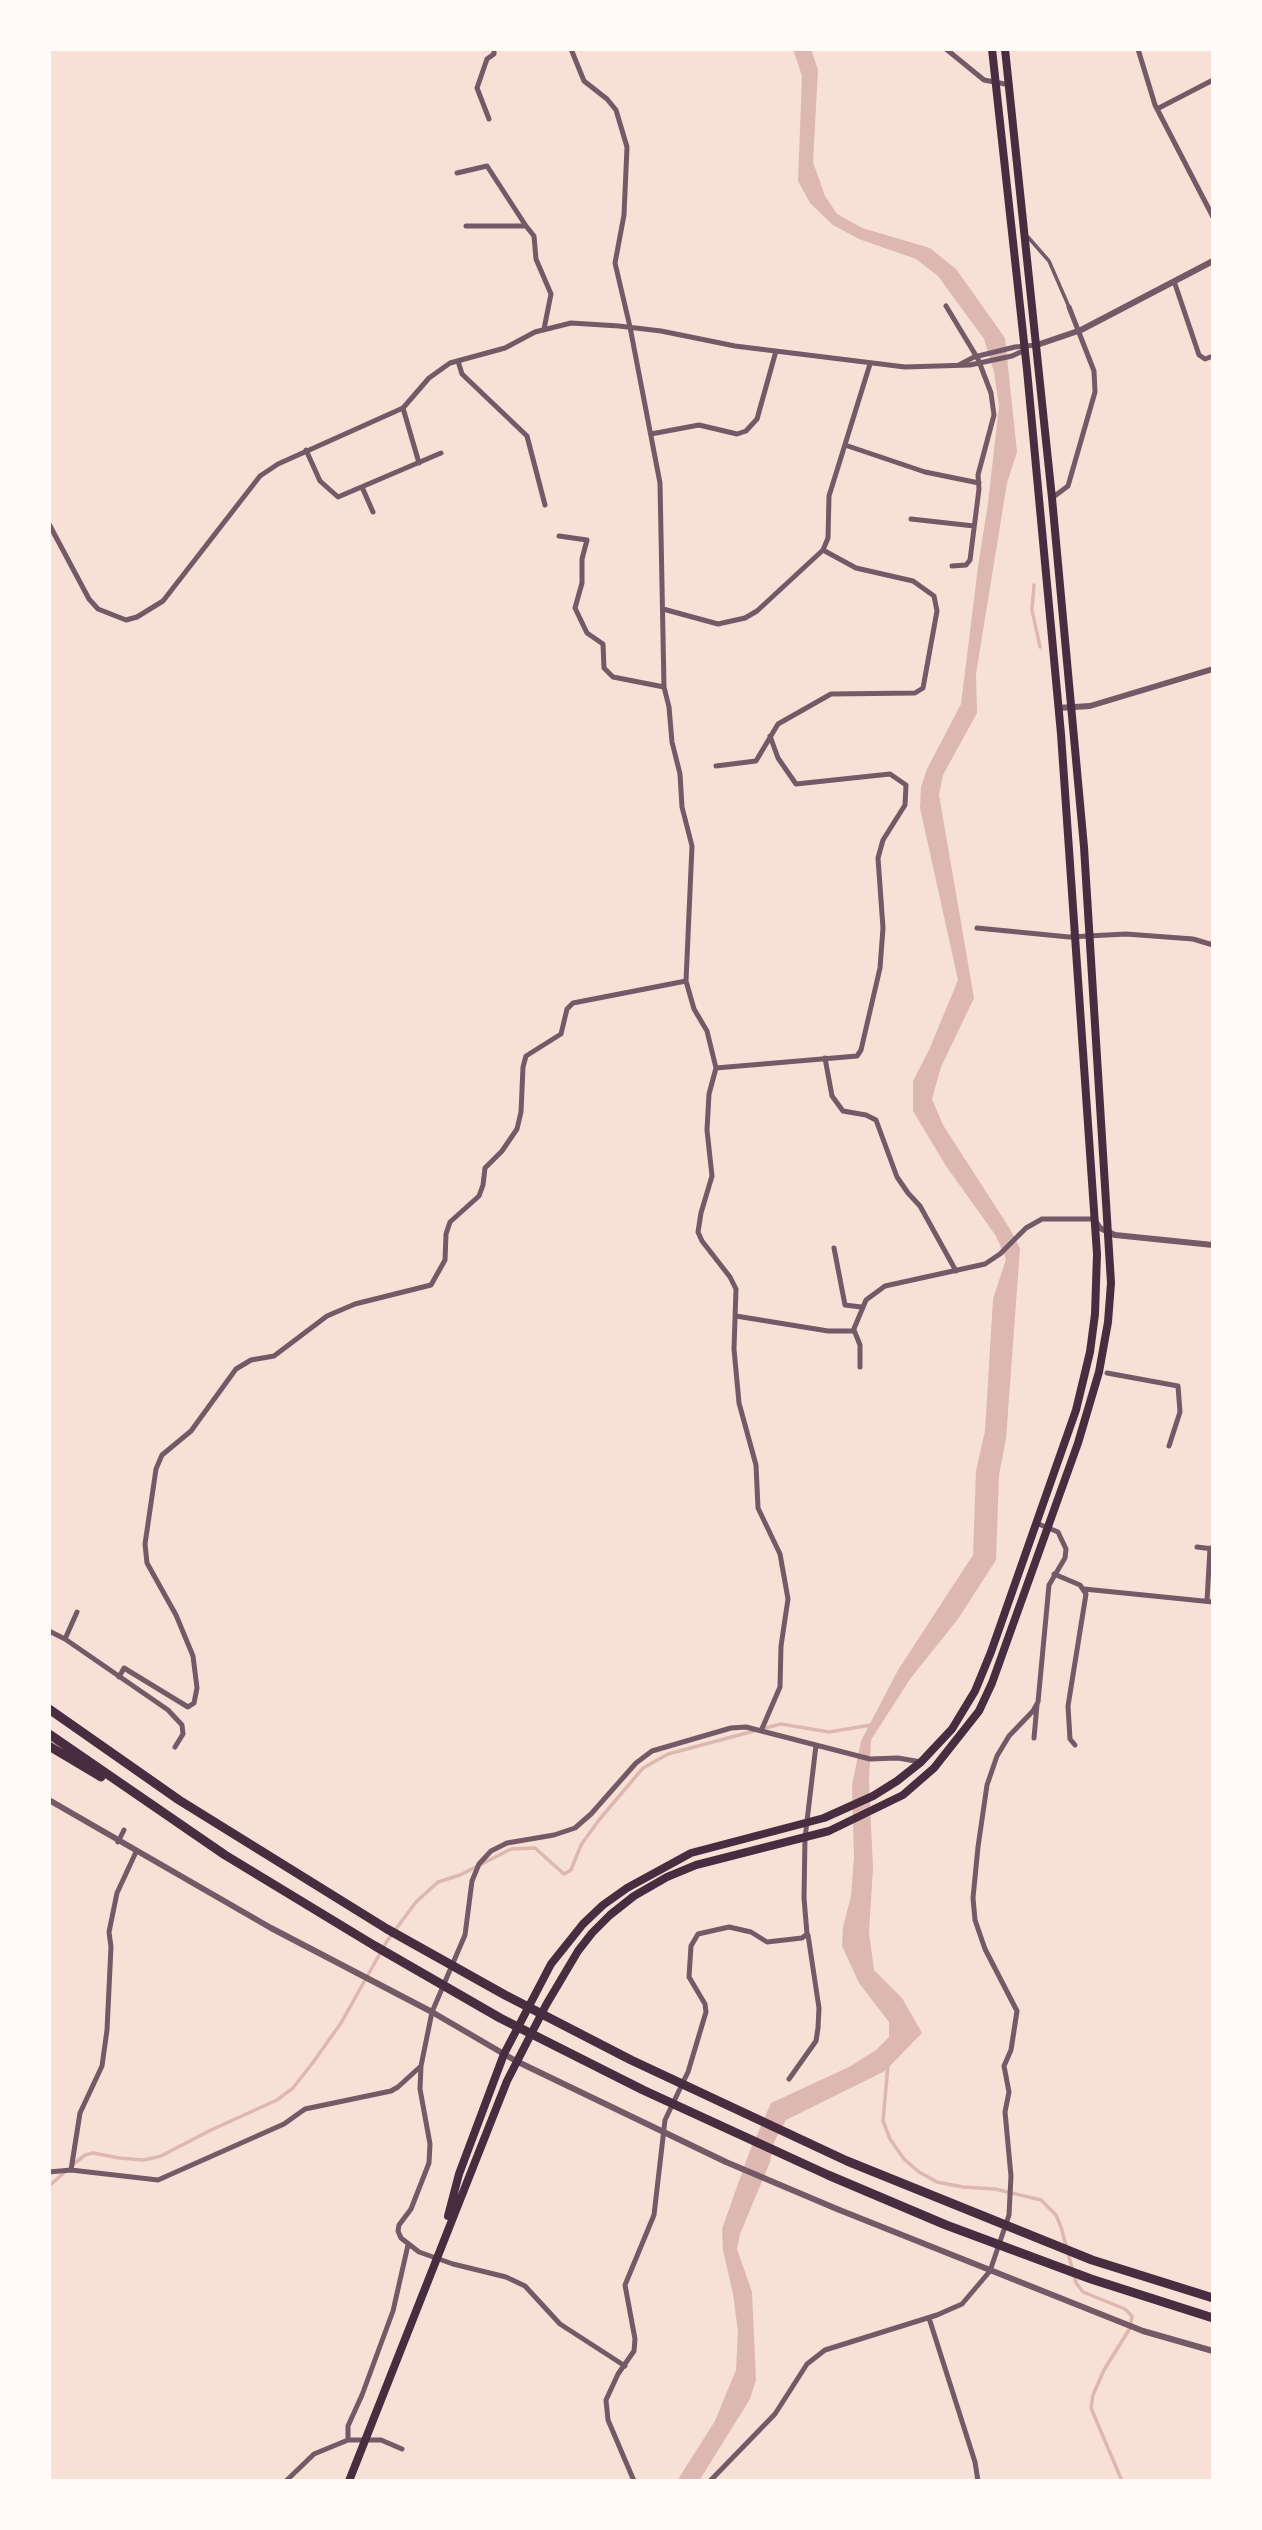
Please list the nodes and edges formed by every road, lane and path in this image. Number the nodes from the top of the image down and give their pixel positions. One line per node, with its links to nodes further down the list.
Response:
1 (494, 49): 11 (street)
2 (570, 49): 21 (street)
3 (946, 49): 8 (street)
4 (992, 49): 8 (highway)
5 (1005, 49): 9 (highway)
6 (1138, 49): 10 (street)
7 (1213, 80): 10 (street)
8 (996, 84): 9 (street); 25 (highway)
9 (1010, 85): 16 (highway)
10 (1157, 109): 13 (street)
11 (489, 119)
12 (457, 173): 15 (street)
13 (1213, 216)
14 (466, 226): 15 (street)
15 (526, 226): 22 (street)
16 (1026, 235): 20 (street); 24 (highway)
17 (1213, 261): 18 (street)
18 (1174, 281): 23 (street); 28 (street)
19 (946, 306): 27 (street)
20 (1069, 307): 23 (street)
21 (630, 327): 22 (street); 26 (street); 34 (street)
22 (544, 330): 29 (street)
23 (1080, 331): 24 (street); 41 (street)
24 (1037, 345): 25 (street); 41 (highway)
25 (1024, 349): 27 (street); 31 (street); 55 (highway)
26 (776, 351): 30 (street); 34 (street)
27 (979, 356): 31 (street); 32 (street)
28 (1213, 356)
29 (458, 361): 33 (street); 42 (street)
30 (870, 364): 32 (street); 35 (street)
31 (980, 364): 32 (street); 39 (street)
32 (951, 367)
33 (402, 408): 36 (street); 38 (street)
34 (651, 434): 52 (street)
35 (845, 445): 39 (street); 50 (street)
36 (306, 450): 40 (street); 48 (street)
37 (441, 453): 38 (street)
38 (419, 463): 40 (street)
39 (979, 482): 46 (street)
40 (362, 487): 43 (street)
41 (1052, 498): 56 (highway)
42 (545, 505)
43 (373, 512)
44 (911, 519): 46 (street)
45 (49, 524): 48 (street)
46 (974, 526): 51 (street)
47 (559, 536): 54 (street)
48 (57, 541): 49 (street)
49 (49, 544)
50 (824, 550): 52 (street); 57 (street)
51 (952, 566)
52 (663, 609): 54 (street)
53 (1213, 669): 56 (street)
54 (664, 687): 63 (street)
55 (1058, 708): 56 (street); 60 (highway)
56 (1073, 708): 61 (highway)
57 (770, 736): 58 (street); 64 (street)
58 (716, 766)
59 (977, 928): 60 (street)
60 (1075, 937): 61 (street); 66 (highway)
61 (1090, 937): 62 (street); 67 (highway)
62 (1213, 945)
63 (686, 981): 65 (street); 89 (street)
64 (825, 1058): 65 (street); 72 (street)
65 (716, 1068): 74 (street)
66 (1094, 1219): 67 (street); 72 (street); 79 (highway)
67 (1109, 1234): 68 (street); 71 (highway)
68 (1122, 1236): 69 (street); 71 (street)
69 (1213, 1245)
70 (834, 1248): 73 (street)
71 (1110, 1249): 80 (highway)
72 (956, 1271): 73 (street)
73 (861, 1307): 75 (street)
74 (736, 1317): 75 (street); 92 (street)
75 (855, 1330): 76 (street)
76 (860, 1367)
77 (1107, 1373): 78 (street)
78 (1169, 1446)
79 (1036, 1522): 80 (street); 99 (highway)
80 (1049, 1527): 83 (street); 104 (highway)
81 (1197, 1547): 82 (street)
82 (1212, 1549): 85 (street)
83 (1054, 1574): 84 (street); 90 (street)
84 (1084, 1589): 85 (street); 96 (street)
85 (1210, 1602)
86 (77, 1612): 88 (street)
87 (49, 1631): 88 (street)
88 (65, 1639): 89 (street)
89 (119, 1677): 98 (street)
90 (1038, 1702): 94 (street); 118 (street)
91 (49, 1708): 119 (highway)
92 (761, 1731): 95 (street); 108 (street)
93 (49, 1734): 101 (highway)
94 (1034, 1738)
95 (816, 1745): 99 (street); 102 (street)
96 (1074, 1745)
97 (49, 1746): 101 (highway)
98 (175, 1747)
99 (921, 1762): 102 (highway)
100 (49, 1800): 105 (street)
101 (172, 1819): 121 (highway)
102 (806, 1824): 104 (street); 109 (highway)
103 (124, 1830): 105 (street)
104 (805, 1838): 107 (street); 110 (highway)
105 (118, 1842): 106 (street)
106 (136, 1852): 108 (street); 114 (street)
107 (807, 1931): 112 (street); 113 (street)
108 (432, 2012): 109 (street); 111 (street)
109 (504, 2054): 110 (street); 117 (highway)
110 (516, 2061): 113 (street); 117 (highway)
111 (421, 2066): 114 (street); 116 (street)
112 (789, 2080)
113 (663, 2132): 118 (street); 123 (street)
114 (71, 2170): 115 (street)
115 (49, 2172)
116 (408, 2245): 117 (street); 124 (street)
117 (436, 2256): 123 (street); 125 (highway)
118 (990, 2271): 120 (street); 122 (street)
119 (1213, 2298)
120 (929, 2318): 130 (street); 131 (street)
121 (1213, 2318)
122 (1213, 2351)
123 (625, 2365): 129 (street)
124 (348, 2440): 125 (street); 127 (street)
125 (366, 2440): 126 (street); 128 (highway)
126 (402, 2449)
127 (286, 2481)
128 (349, 2481)
129 (634, 2481)
130 (710, 2481)
131 (978, 2481)

